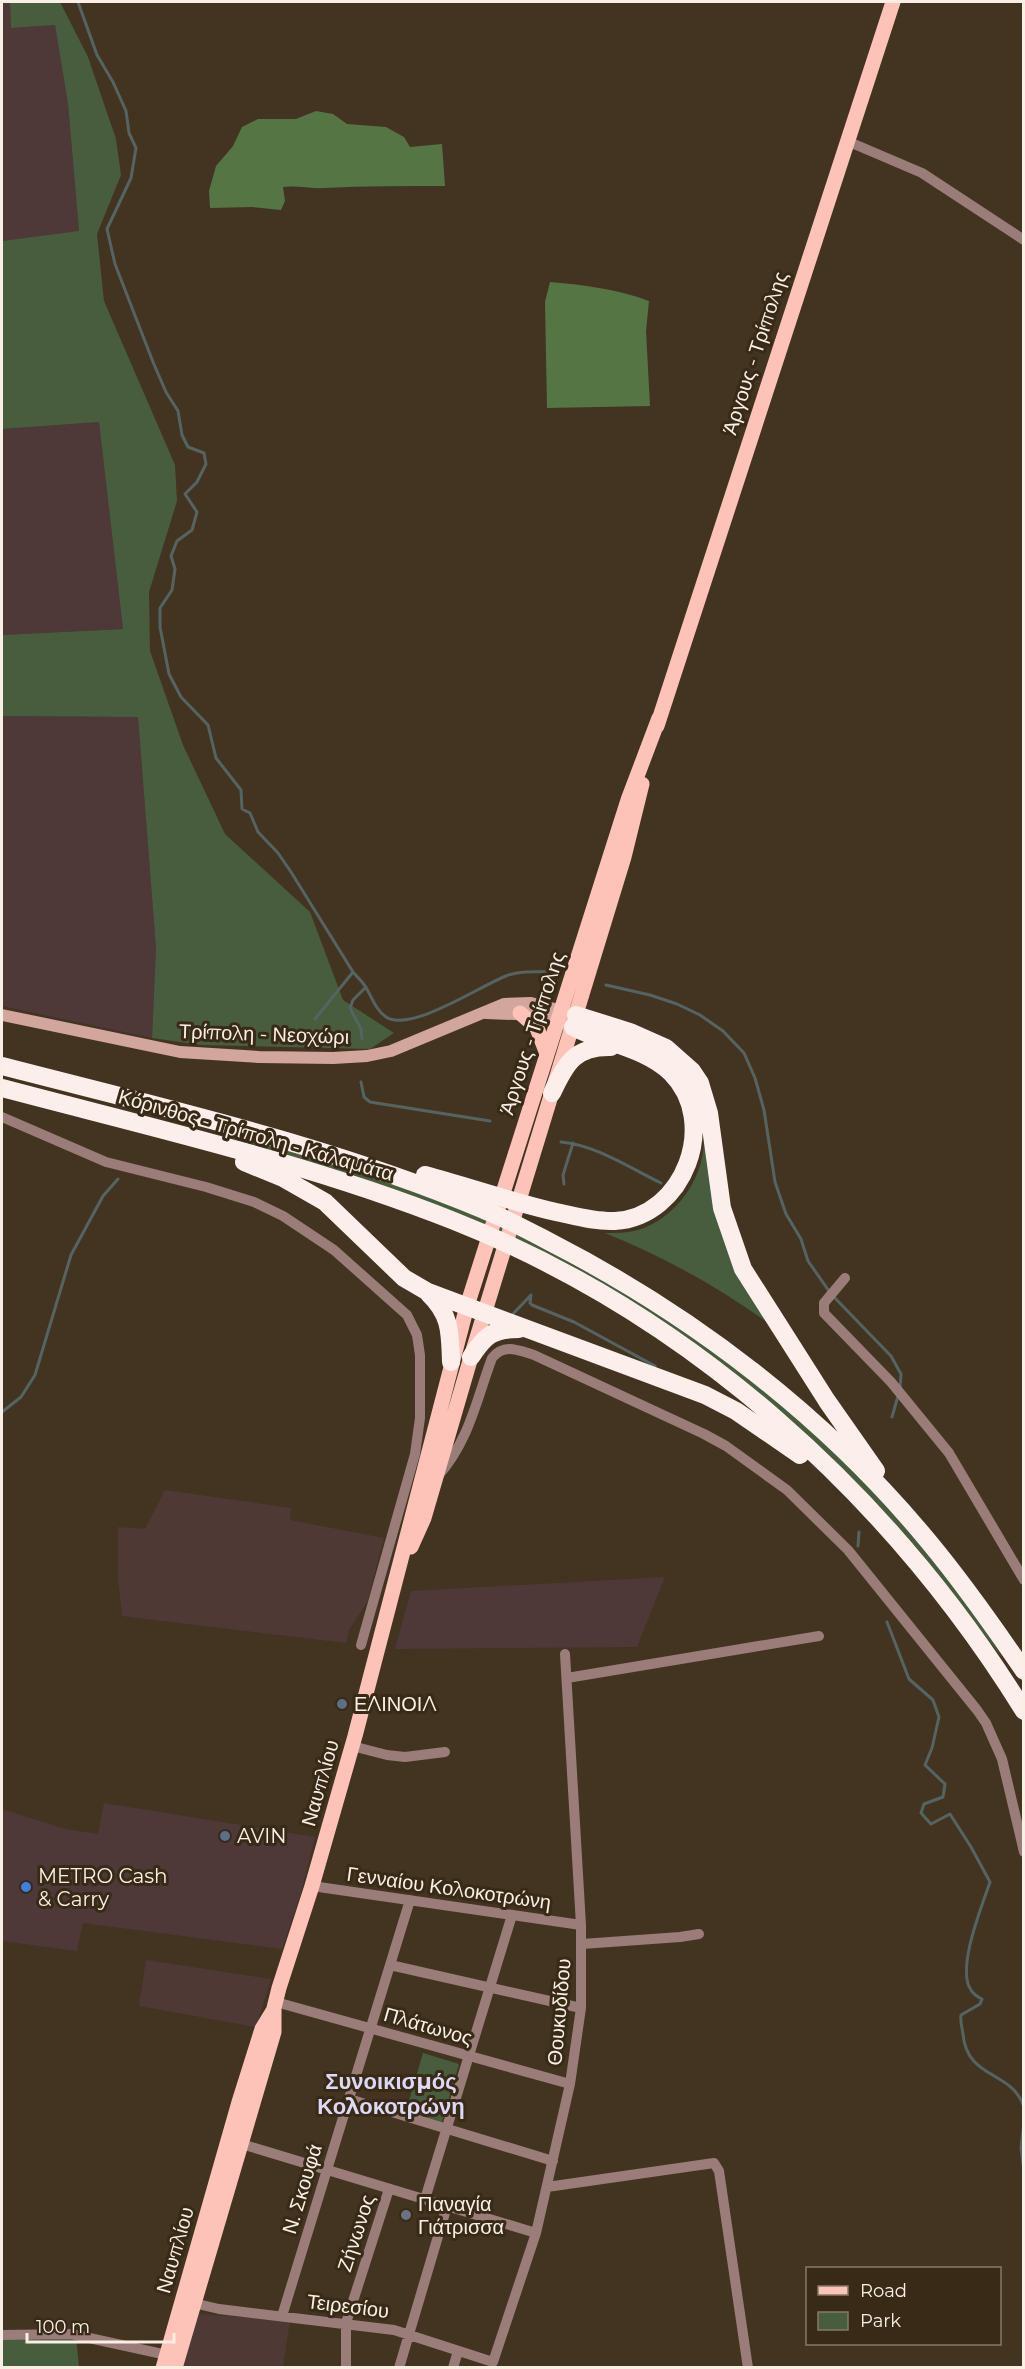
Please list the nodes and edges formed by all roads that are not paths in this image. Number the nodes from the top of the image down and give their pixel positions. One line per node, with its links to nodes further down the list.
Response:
1 (893, 2): 2 (main road, Άργους - Τρίπολης)
2 (847, 141): 3 (street); 7 (main road, Άργους - Τρίπολης)
3 (1023, 240)
4 (484, 1012): 5 (main road, Τρίπολη - Νεοχώρι); 6 (main road, Τρίπολη - Νεοχώρι); 7 (main road, Τρίπολη - Νεοχώρι)
5 (520, 1013): 7 (main road, Τρίπολη - Νεοχώρι); 9 (main road)
6 (2, 1015)
7 (567, 1018): 8 (highway); 9 (main road, Άργους - Τρίπολης); 12 (main road, Άργους - Τρίπολης); 25 (highway)
8 (618, 1046): 12 (highway); 15 (highway)
9 (547, 1055): 18 (main road, Άργους - Τρίπολης)
10 (2, 1066): 15 (highway, Κόρινθος - Τρίπολη - Καλαμάτα)
11 (2, 1088): 14 (highway, Κόρινθος - Τρίπολη - Καλαμάτα)
12 (552, 1093): 19 (main road, Άργους - Τρίπολης)
13 (2, 1117): 29 (street)
14 (171, 1133): 17 (highway); 24 (highway, Κόρινθος - Τρίπολη - Καλαμάτα)
15 (490, 1203): 25 (highway, Κόρινθος - Τρίπολη - Καλαμάτα)
16 (845, 1278): 27 (street)
17 (428, 1292): 18 (highway); 22 (highway)
18 (467, 1306): 19 (highway); 22 (main road, Άργους - Τρίπολης)
19 (485, 1313): 20 (highway); 21 (main road, Άργους - Τρίπολης)
20 (527, 1330): 21 (highway); 24 (highway)
21 (471, 1357): 23 (main road, Ναυπλίου)
22 (451, 1362): 26 (main road, Ναυπλίου)
23 (435, 1478): 26 (main road, Ναυπλίου); 36 (street)
24 (866, 1505): 33 (highway, Κόρινθος - Τρίπολη - Καλαμάτα)
25 (927, 1539): 31 (highway, Κόρινθος - Τρίπολη - Καλαμάτα)
26 (400, 1569): 34 (main road, Ναυπλίου)
27 (1023, 1580)
28 (819, 1636): 32 (street)
29 (361, 1645)
30 (565, 1654): 32 (street, Θουκυδίδου)
31 (1023, 1671)
32 (567, 1678): 40 (street, Θουκυδίδου)
33 (1023, 1711)
34 (352, 1746): 35 (street); 37 (main road, Ναυπλίου)
35 (445, 1752)
36 (1023, 1852)
37 (312, 1886): 38 (street, Γενναίου Κολοκοτρώνη); 45 (main road, Ναυπλίου)
38 (410, 1900): 39 (street, Γενναίου Κολοκοτρώνη); 43 (street, Ν. Σκουφά)
39 (512, 1915): 40 (street, Γενναίου Κολοκοτρώνη); 44 (street)
40 (581, 1925): 42 (street, Θουκυδίδου)
41 (699, 1934): 42 (street)
42 (582, 1944): 46 (street, Θουκυδίδου)
43 (390, 1965): 44 (street); 47 (street, Ν. Σκουφά)
44 (490, 1988): 46 (street); 48 (street)
45 (275, 2005): 47 (street, Πλάτωνος); 52 (main road, Ναυπλίου)
46 (581, 2008): 49 (street, Θουκυδίδου)
47 (370, 2028): 48 (street, Πλάτωνος); 50 (street, Ν. Σκουφά)
48 (469, 2056): 49 (street, Πλάτωνος); 51 (street)
49 (570, 2084): 53 (street, Θουκυδίδου)
50 (349, 2099): 51 (street); 54 (street, Ν. Σκουφά)
51 (447, 2129): 53 (street); 57 (street)
52 (234, 2142): 54 (street); 60 (main road, Ναυπλίου)
53 (553, 2161): 55 (street, Θουκυδίδου)
54 (327, 2170): 56 (street); 61 (street, Ν. Σκουφά)
55 (547, 2187): 59 (street, Θουκυδίδου); 71 (street)
56 (389, 2189): 57 (street); 62 (street, Ζήνωνος)
57 (425, 2199): 58 (street)
58 (447, 2206): 59 (street); 63 (street)
59 (536, 2233): 66 (street, Θουκυδίδου)
60 (188, 2301): 61 (street, Τειρεσίου); 67 (main road, Ναυπλίου)
61 (282, 2316): 62 (street, Τειρεσίου)
62 (346, 2323): 63 (street, Τειρεσίου); 68 (street, Ζήνωνος)
63 (409, 2334): 65 (street, Τειρεσίου); 69 (street)
64 (2, 2335): 67 (street)
65 (458, 2351): 66 (street, Τειρεσίου); 70 (street)
66 (493, 2362)
67 (168, 2363)
68 (346, 2367)
69 (399, 2367)
70 (453, 2367)
71 (748, 2367)

